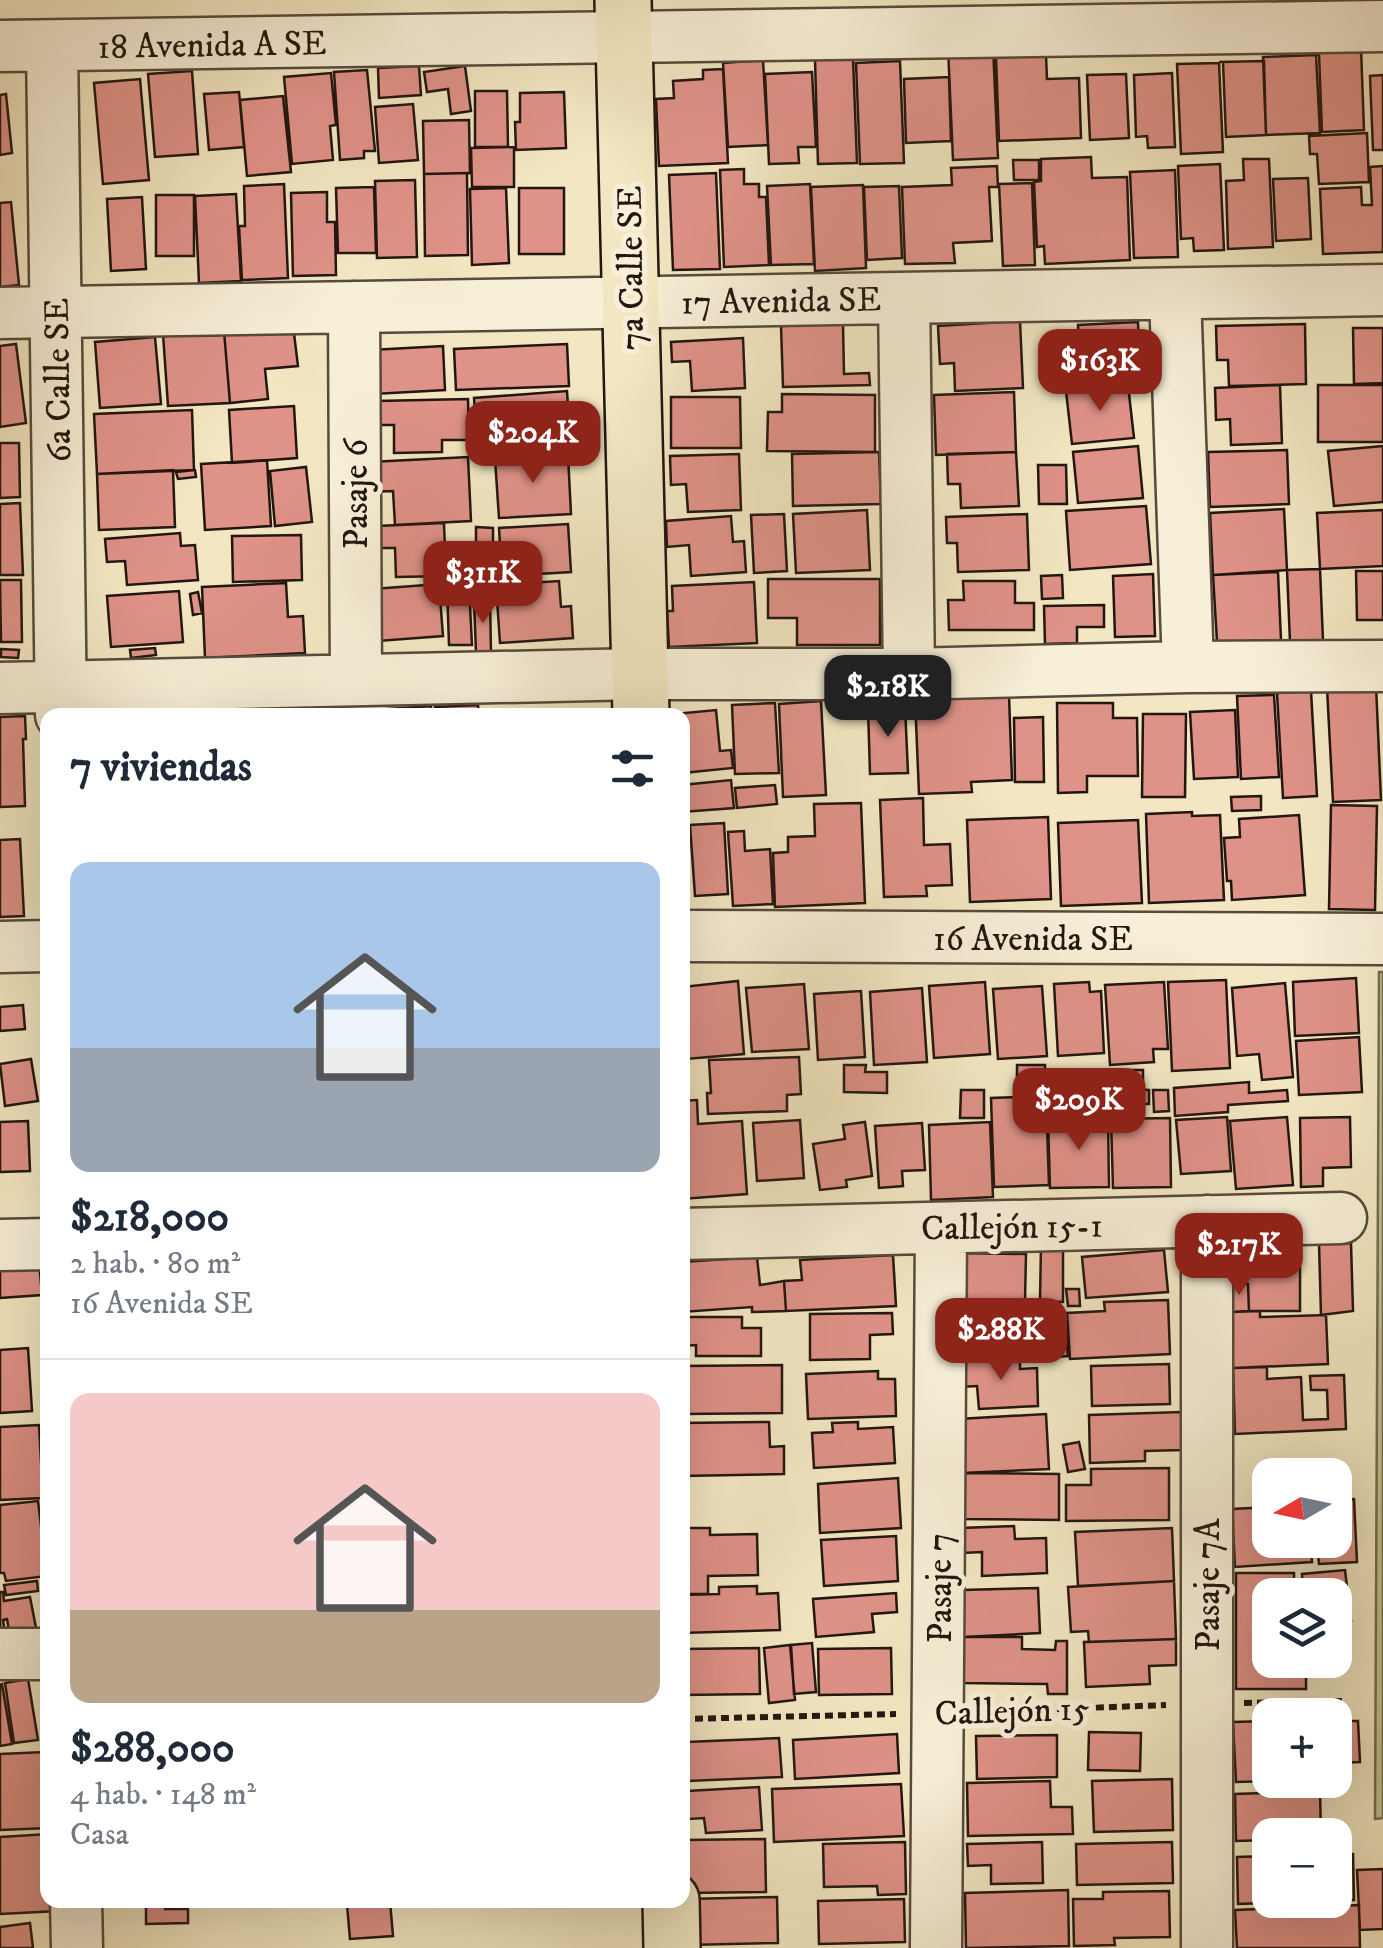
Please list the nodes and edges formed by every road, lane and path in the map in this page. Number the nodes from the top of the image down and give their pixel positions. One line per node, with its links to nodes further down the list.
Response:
1 (623, 19): 2 (street, 18 Avenida A SE); 4 (street, 18 Avenida A SE); 8 (main road, 7a Calle SE)
2 (1383, 26)
3 (0, 46): 4 (street, 18 Avenida A SE)
4 (52, 46): 10 (street, 6a Calle SE)
5 (1383, 290): 6 (street, 17 Avenida SE)
6 (1175, 294): 7 (street, 17 Avenida SE); 13 (street)
7 (904, 298): 8 (street, 17 Avenida SE); 14 (street)
8 (630, 302): 9 (street, 17 Avenida SE); 17 (main road, 7a Calle SE)
9 (354, 307): 10 (street, 17 Avenida SE); 15 (street, Pasaje 6)
10 (56, 312): 11 (street, 17 Avenida SE); 18 (street, 6a Calle SE)
11 (0, 313)
12 (1383, 666): 13 (street)
13 (1188, 667): 14 (street)
14 (908, 674): 17 (street)
15 (356, 680): 17 (street); 18 (street)
16 (0, 688): 18 (street)
17 (641, 694)
18 (61, 701)
19 (690, 936): 20 (street, 16 Avenida SE)
20 (1383, 940)
21 (40, 946): 22 (street)
22 (0, 947)
23 (1341, 1218): 24 (street, Callejón 15-1)
24 (1207, 1221): 25 (street, Callejón 15-1); 32 (street, Pasaje 7A)
25 (942, 1228): 26 (street, Callejón 15-1); 33 (street, Pasaje 7)
26 (690, 1234)
27 (40, 1244): 28 (street)
28 (0, 1246)
29 (0, 1654): 30 (street)
30 (40, 1654)
31 (1252, 1703): 32 (path, Callejón 15)
32 (1208, 1704): 33 (path, Callejón 15); 40 (street, Pasaje 7A)
33 (938, 1713): 34 (path, Callejón 15); 39 (street, Pasaje 7)
34 (690, 1718)
35 (76, 1908): 37 (street)
36 (671, 1908): 38 (main road)
37 (77, 1948)
38 (672, 1948)
39 (936, 1948)
40 (1207, 1948)

